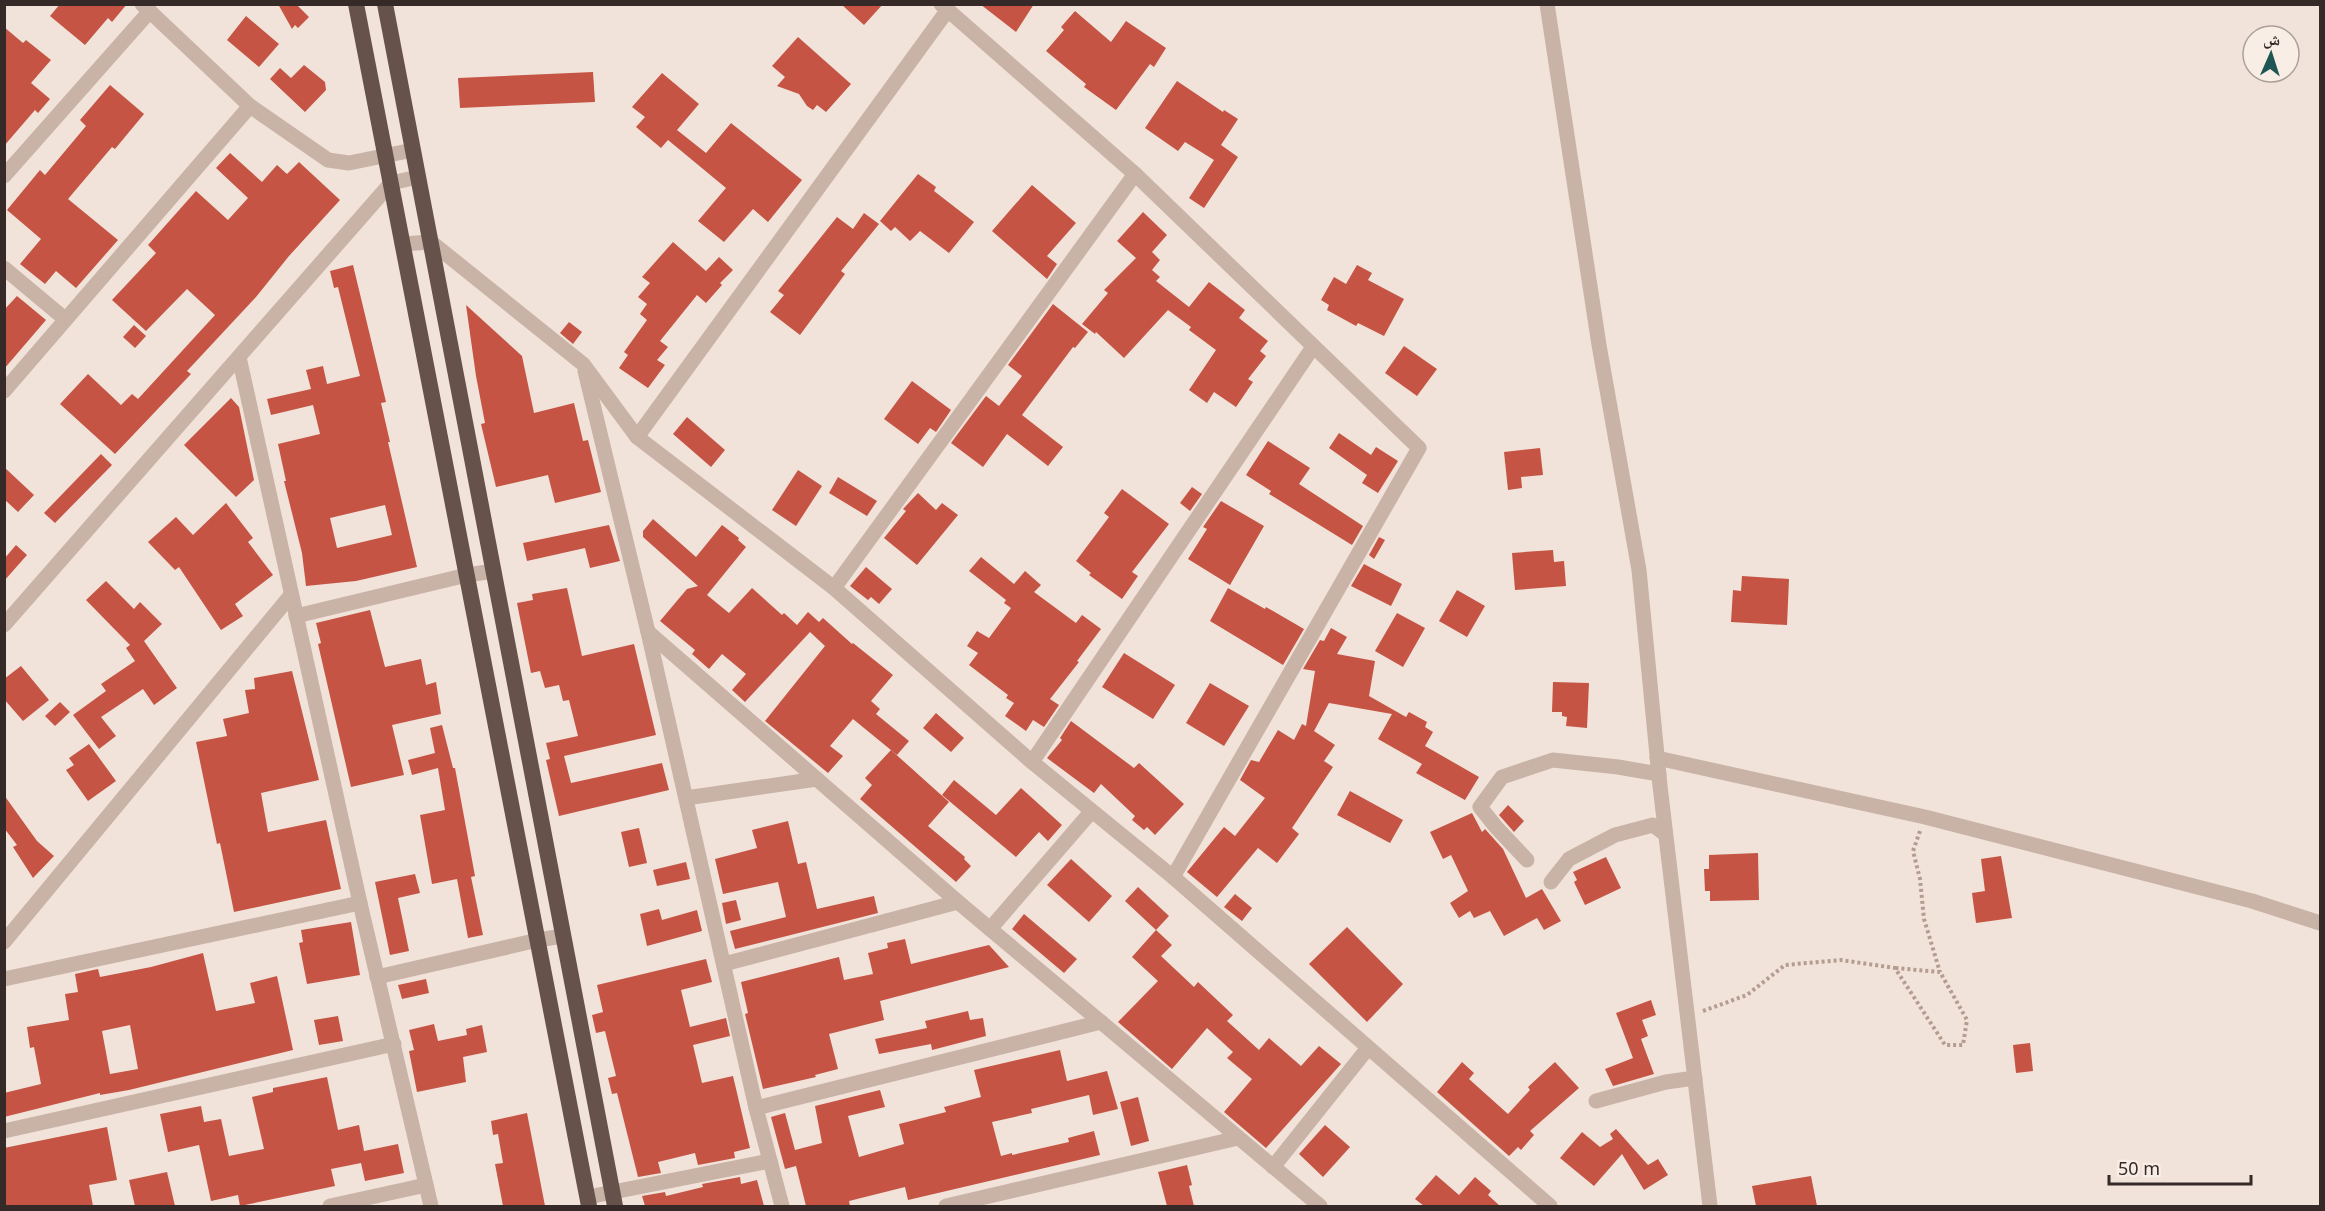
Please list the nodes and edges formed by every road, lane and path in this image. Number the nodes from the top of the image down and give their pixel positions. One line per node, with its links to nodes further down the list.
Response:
1 (356, 4): 8 (highway)
2 (385, 4): 7 (highway)
3 (1547, 4): 29 (street)
4 (146, 8): 6 (street); 10 (street)
5 (944, 8): 9 (street); 21 (street)
6 (250, 106): 8 (street); 16 (street)
7 (413, 150): 8 (street); 11 (highway)
8 (385, 156): 12 (highway)
9 (1135, 174): 17 (street); 24 (street)
10 (4, 176)
11 (418, 177): 12 (street); 13 (highway)
12 (391, 183): 14 (highway); 18 (street)
13 (430, 242): 14 (street); 19 (street); 22 (highway)
14 (402, 244): 23 (highway)
15 (4, 268): 16 (street)
16 (65, 319): 20 (street)
17 (1312, 347): 30 (street); 38 (street)
18 (239, 357): 25 (street); 27 (street)
19 (584, 364): 21 (street); 28 (street)
20 (4, 391)
21 (638, 437): 24 (street)
22 (494, 571): 23 (street); 44 (highway)
23 (467, 575): 26 (street); 45 (highway)
24 (834, 588): 30 (street)
25 (291, 595): 26 (street); 46 (street)
26 (296, 616): 41 (street)
27 (4, 625)
28 (648, 632): 32 (street); 33 (street)
29 (1657, 758): 31 (street); 35 (street)
30 (1032, 762): 34 (street)
31 (1659, 774): 36 (street); 37 (street)
32 (817, 779): 33 (street); 40 (street)
33 (686, 798): 47 (street)
34 (1091, 812): 38 (street); 43 (street)
35 (1925, 817): 42 (street); 49 (path)
36 (1665, 834): 39 (street); 52 (street)
37 (1527, 860)
38 (1173, 877): 55 (street)
39 (1551, 882)
40 (958, 902): 43 (street); 47 (street)
41 (360, 903): 50 (street); 51 (street)
42 (2320, 923)
43 (990, 929): 53 (street)
44 (563, 936): 45 (street); 64 (highway)
45 (538, 940): 50 (street); 65 (highway)
46 (4, 942)
47 (724, 964): 58 (street)
48 (1895, 968): 49 (path); 49 (path); 52 (path)
49 (1940, 972)
50 (377, 977): 54 (street)
51 (4, 979)
52 (1688, 1017): 56 (street)
53 (1101, 1022): 58 (street); 60 (street)
54 (394, 1044): 59 (street); 63 (street)
55 (1368, 1048): 62 (street); 71 (street)
56 (1695, 1078): 57 (street); 72 (street)
57 (1596, 1101)
58 (756, 1108): 61 (street)
59 (4, 1131)
60 (1238, 1138): 62 (street); 69 (street)
61 (770, 1161): 64 (street); 68 (street)
62 (1273, 1167): 70 (street)
63 (426, 1185): 66 (street); 67 (street)
64 (614, 1200): 65 (street)
65 (589, 1202)
66 (330, 1206)
67 (431, 1206)
68 (782, 1206)
69 (946, 1206)
70 (1320, 1206)
71 (1550, 1206)
72 (1710, 1206)

